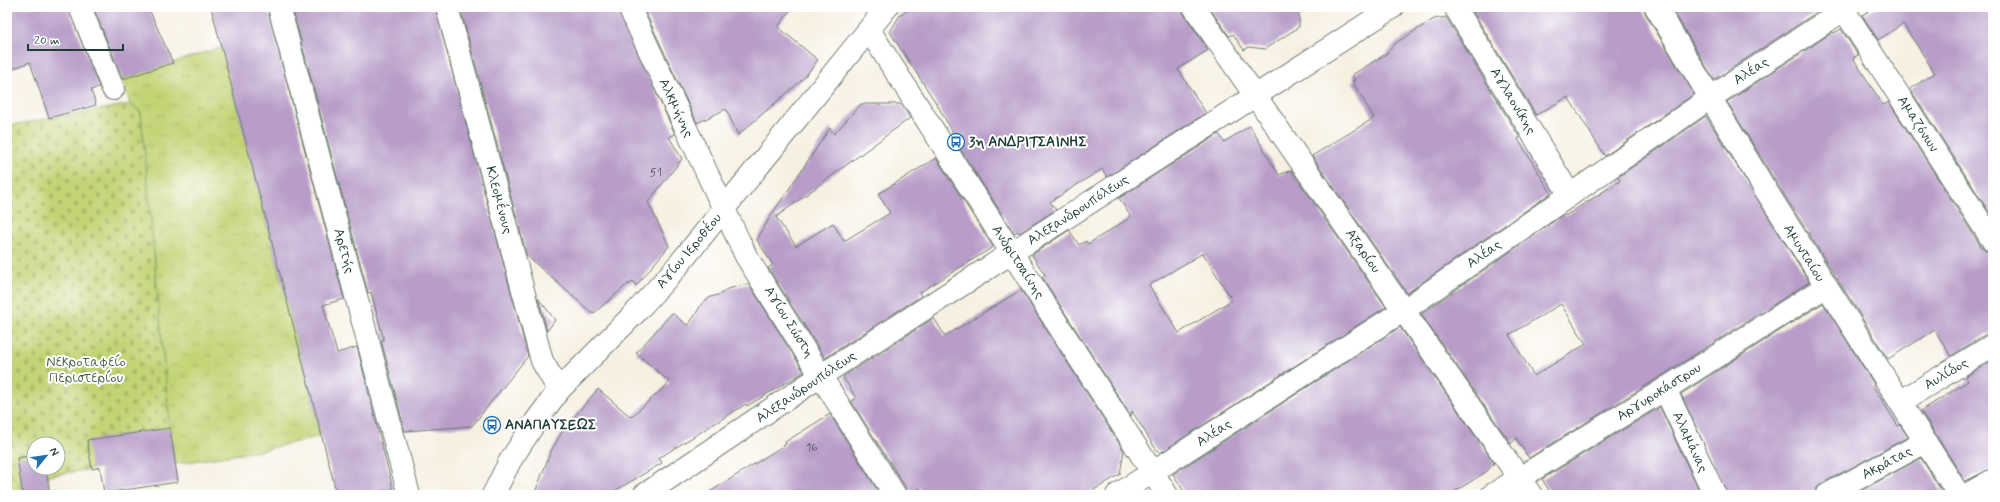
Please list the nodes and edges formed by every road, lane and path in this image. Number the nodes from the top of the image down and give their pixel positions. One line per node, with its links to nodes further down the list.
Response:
1 (80, 7): 12 (street)
2 (279, 7): 30 (street, Αρετής)
3 (447, 7): 24 (street, Κλεομένους)
4 (629, 7): 16 (street, Αλκμήνης)
5 (887, 7): 11 (street, Αγίου Ιεροθέου)
6 (1194, 7): 13 (street, Αξαρίου)
7 (1393, 7): 13 (street, Αλεξανδρουπόλεως)
8 (1455, 7): 15 (street, Αγλαονίκης)
9 (1656, 7): 14 (street, Αμυνταίου)
10 (1845, 8): 14 (street, Αλέας); 17 (street, Αμαζόνων)
11 (869, 30): 16 (street, Αγίου Ιεροθέου); 18 (street, Ανδριτσαίνης)
12 (113, 89)
13 (1255, 95): 18 (street, Αλεξανδρουπόλεως); 20 (street, Αξαρίου)
14 (1710, 98): 15 (street, Αλέας); 19 (street, Αμυνταίου)
15 (1570, 195): 20 (street, Αλέας)
16 (723, 209): 22 (street, Αγίου Σώστη); 24 (street, Αγίου Ιεροθέου)
17 (1993, 241)
18 (1012, 253): 22 (street, Αλεξανδρουπόλεως); 27 (street, Ανδριτσαίνης)
19 (1825, 287): 23 (street, Αργυροκάστρου); 25 (street, Αμυνταίου)
20 (1404, 310): 27 (street, Αλέας); 29 (street, Αξαρίου)
21 (1993, 346): 25 (street, Αυλίδος)
22 (822, 375): 32 (street, Αλεξανδρουπόλεως); 33 (street, Αγίου Σώστη)
23 (1665, 389): 29 (street, Αργυροκάστρου); 37 (street, Αλαμάνας)
24 (559, 390): 31 (street, Αγίου Ιεροθέου)
25 (1900, 402): 26 (street, Αμυνταίου)
26 (1925, 442): 38 (street, Ακράτας); 39 (street, Αμυνταίου)
27 (1153, 473): 34 (street, Αλέας); 35 (street, Ανδριτσαίνης)
28 (1993, 480): 40 (street)
29 (1526, 487): 36 (street, Αργυροκάστρου)
30 (410, 495)
31 (494, 495)
32 (644, 495)
33 (895, 495)
34 (1117, 495)
35 (1167, 495)
36 (1492, 495)
37 (1715, 495)
38 (1827, 495)
39 (1959, 495)
40 (1966, 495)

